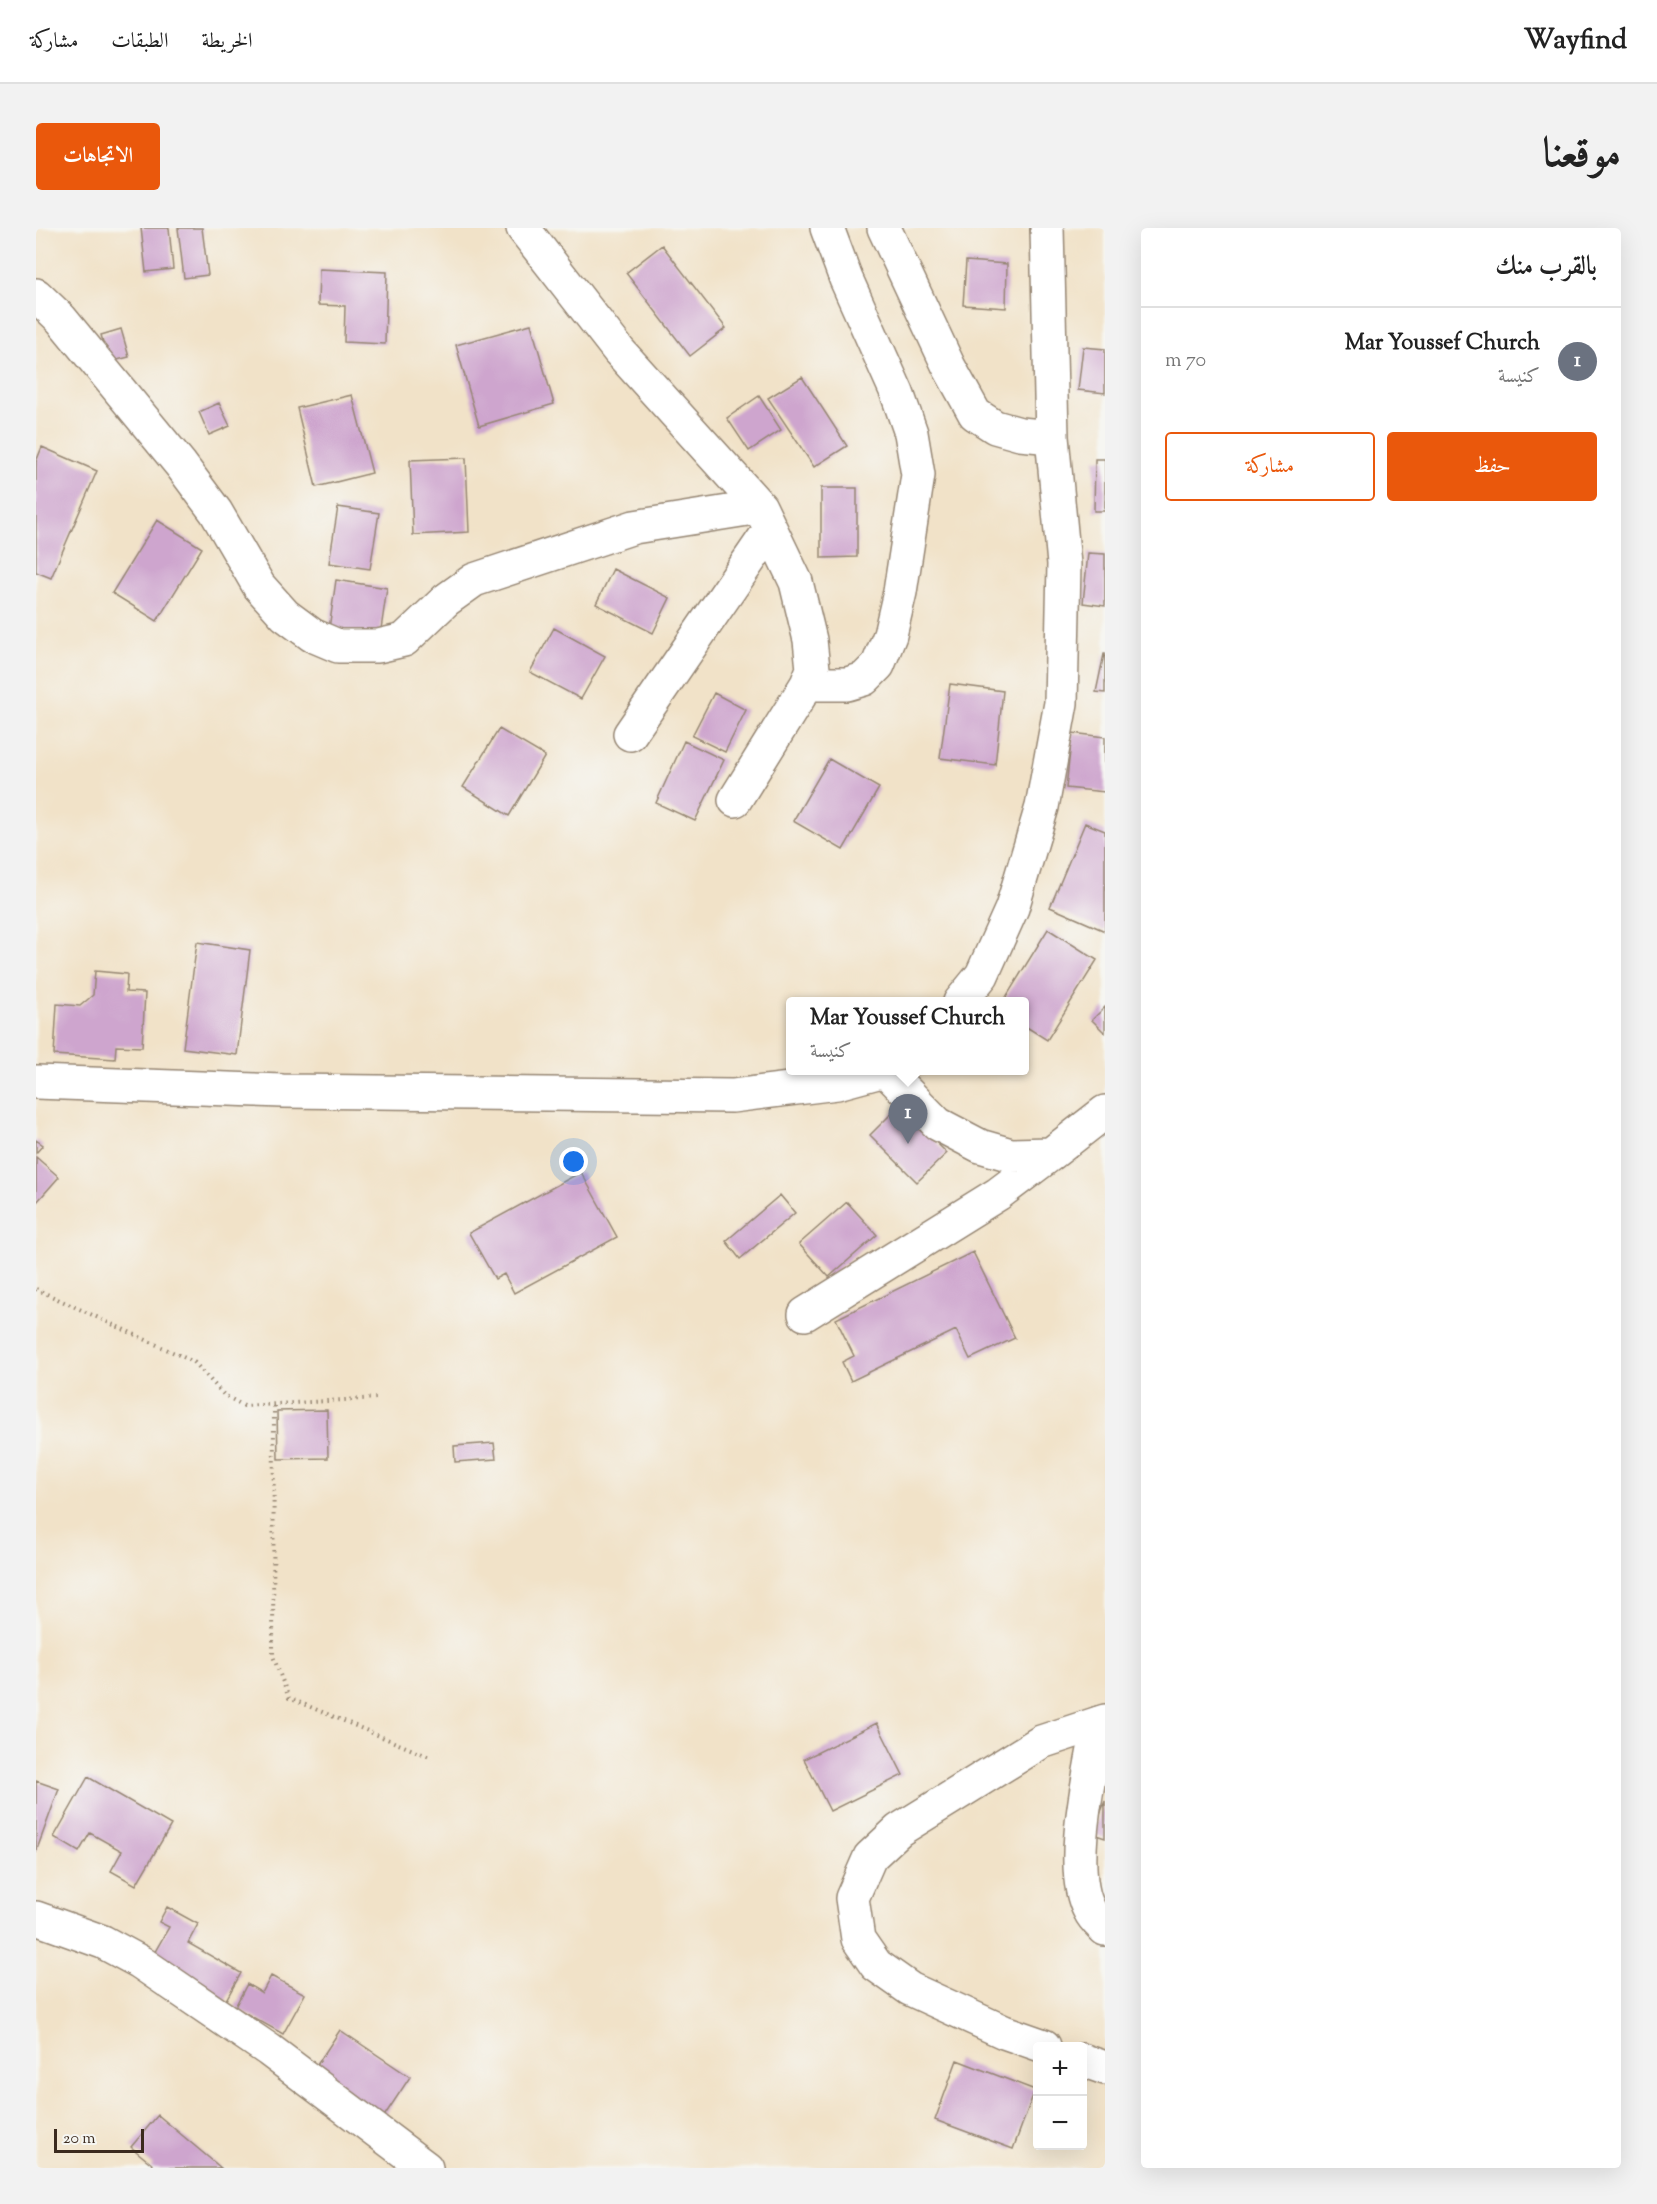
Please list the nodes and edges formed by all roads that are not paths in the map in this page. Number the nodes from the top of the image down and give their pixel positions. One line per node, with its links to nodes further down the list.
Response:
1 (523, 228): 7 (street)
2 (827, 228): 8 (street)
3 (884, 228): 6 (street)
4 (1047, 228): 6 (street)
5 (36, 295): 7 (street)
6 (1052, 437): 11 (street)
7 (765, 519): 8 (street); 9 (street)
8 (807, 684): 10 (street)
9 (630, 734)
10 (735, 800)
11 (964, 997)
12 (869, 1075): 14 (street)
13 (889, 1075): 16 (street)
14 (36, 1082)
15 (1105, 1112): 16 (street)
16 (1051, 1154): 17 (street)
17 (805, 1314)
18 (1102, 1722): 20 (street); 21 (street)
19 (36, 1918): 24 (street)
20 (1105, 1929)
21 (1033, 2042)
22 (1087, 2061): 23 (street)
23 (1105, 2068)
24 (426, 2168)

